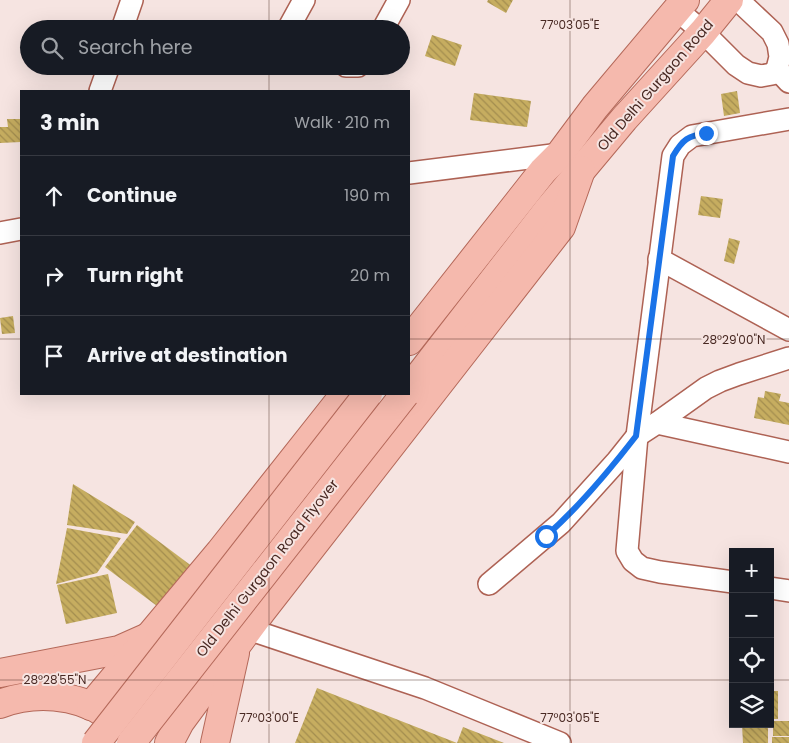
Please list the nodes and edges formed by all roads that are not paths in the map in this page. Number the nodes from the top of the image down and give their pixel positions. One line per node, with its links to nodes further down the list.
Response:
1 (132, 0): 7 (street)
2 (304, 0): 8 (street)
3 (399, 0): 9 (street)
4 (729, 0): 10 (main road, Old Delhi Gurgaon Road)
5 (738, 0): 12 (street)
6 (681, 5): 10 (street); 15 (main road, Old Delhi Gurgaon Road)
7 (125, 20)
8 (293, 20)
9 (388, 20)
10 (703, 32): 12 (street); 15 (main road, Old Delhi Gurgaon Road)
11 (106, 75): 13 (street)
12 (783, 75)
13 (100, 90)
14 (789, 119): 19 (street)
15 (561, 165): 16 (street); 20 (main road); 22 (main road); 24 (main road); 36 (main road)
16 (410, 173)
17 (20, 229): 18 (street)
18 (0, 233)
19 (660, 259): 21 (street); 29 (street)
20 (410, 313)
21 (789, 330)
22 (410, 340)
23 (789, 358): 28 (street)
24 (410, 387)
25 (344, 395): 35 (main road)
26 (367, 395): 40 (main road, Old Delhi Gurgaon Road Flyover, bridge)
27 (404, 395): 41 (main road, Old Delhi Gurgaon Road Flyover, bridge)
28 (657, 423): 29 (street); 30 (street)
29 (636, 436): 31 (street); 32 (street)
30 (789, 452)
31 (729, 581)
32 (489, 584)
33 (774, 588): 34 (street)
34 (789, 590)
35 (150, 636): 37 (main road); 39 (main road)
36 (242, 637): 43 (main road); 44 (main road); 45 (street)
37 (0, 673)
38 (0, 704): 39 (main road)
39 (90, 706): 42 (main road)
40 (96, 743)
41 (131, 743)
42 (139, 743)
43 (169, 743)
44 (214, 743)
45 (560, 743)

